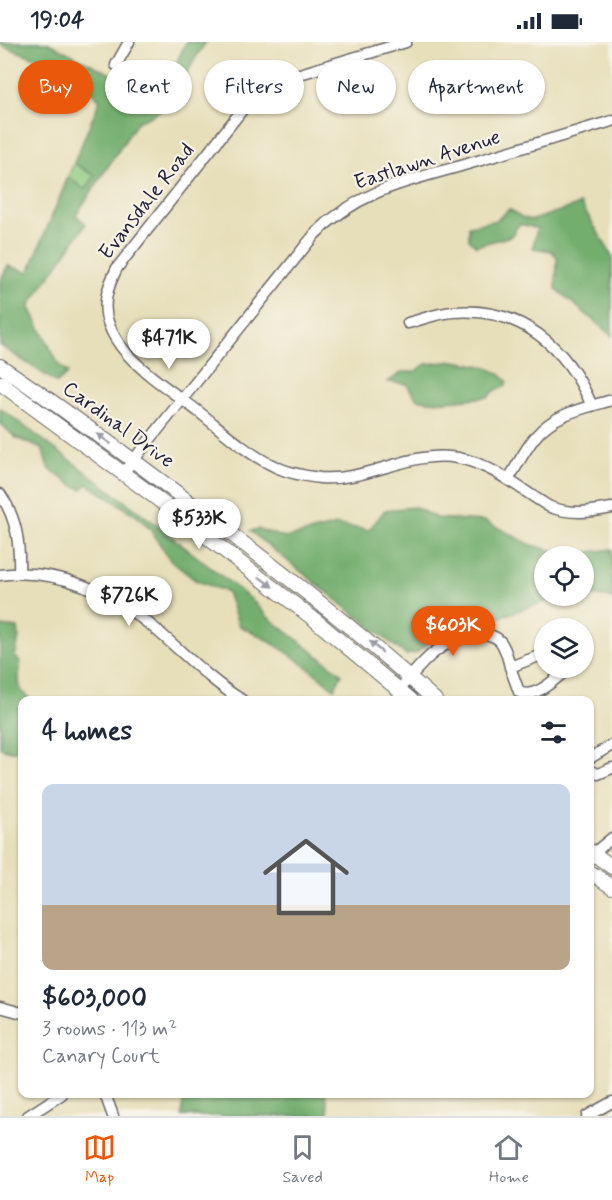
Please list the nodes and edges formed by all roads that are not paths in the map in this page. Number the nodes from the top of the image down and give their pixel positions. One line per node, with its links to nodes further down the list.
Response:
1 (129, 42): 4 (street)
2 (406, 42): 3 (street, Evansdale Road)
3 (380, 46): 9 (street, Evansdale Road)
4 (119, 60)
5 (612, 121): 9 (street, Eastlawn Avenue)
6 (408, 323): 11 (street)
7 (0, 366): 12 (main road, Cardinal Drive, one-way to 7)
8 (0, 383): 13 (main road, Cardinal Drive)
9 (183, 400): 12 (street, Eastlawn Avenue); 14 (street, Evansdale Road)
10 (612, 400): 11 (street)
11 (592, 406): 14 (street)
12 (134, 461): 13 (street, Eastlawn Avenue); 21 (main road, Cardinal Drive, one-way to 12)
13 (123, 473): 23 (main road, Cardinal Drive, one-way to 23)
14 (508, 480): 16 (street, Evansdale Road)
15 (0, 494): 17 (street)
16 (612, 508)
17 (20, 573): 18 (street); 24 (street)
18 (0, 575)
19 (534, 658): 20 (street)
20 (510, 667): 21 (street); 22 (street)
21 (410, 677): 23 (street); 26 (main road, Cardinal Drive)
22 (556, 678)
23 (400, 690): 25 (main road, Cardinal Drive)
24 (236, 696)
25 (407, 696)
26 (431, 696)
27 (612, 746): 28 (street)
28 (594, 756)
29 (612, 768): 30 (street)
30 (594, 772)
31 (612, 838): 32 (street)
32 (594, 851)
33 (594, 856): 34 (main road)
34 (612, 867)
35 (594, 875): 36 (main road)
36 (612, 887)
37 (0, 1007): 38 (street)
38 (18, 1012)
39 (56, 1098): 42 (street)
40 (106, 1098): 43 (street)
41 (612, 1102): 44 (street)
42 (28, 1116)
43 (113, 1116)
44 (587, 1116)

